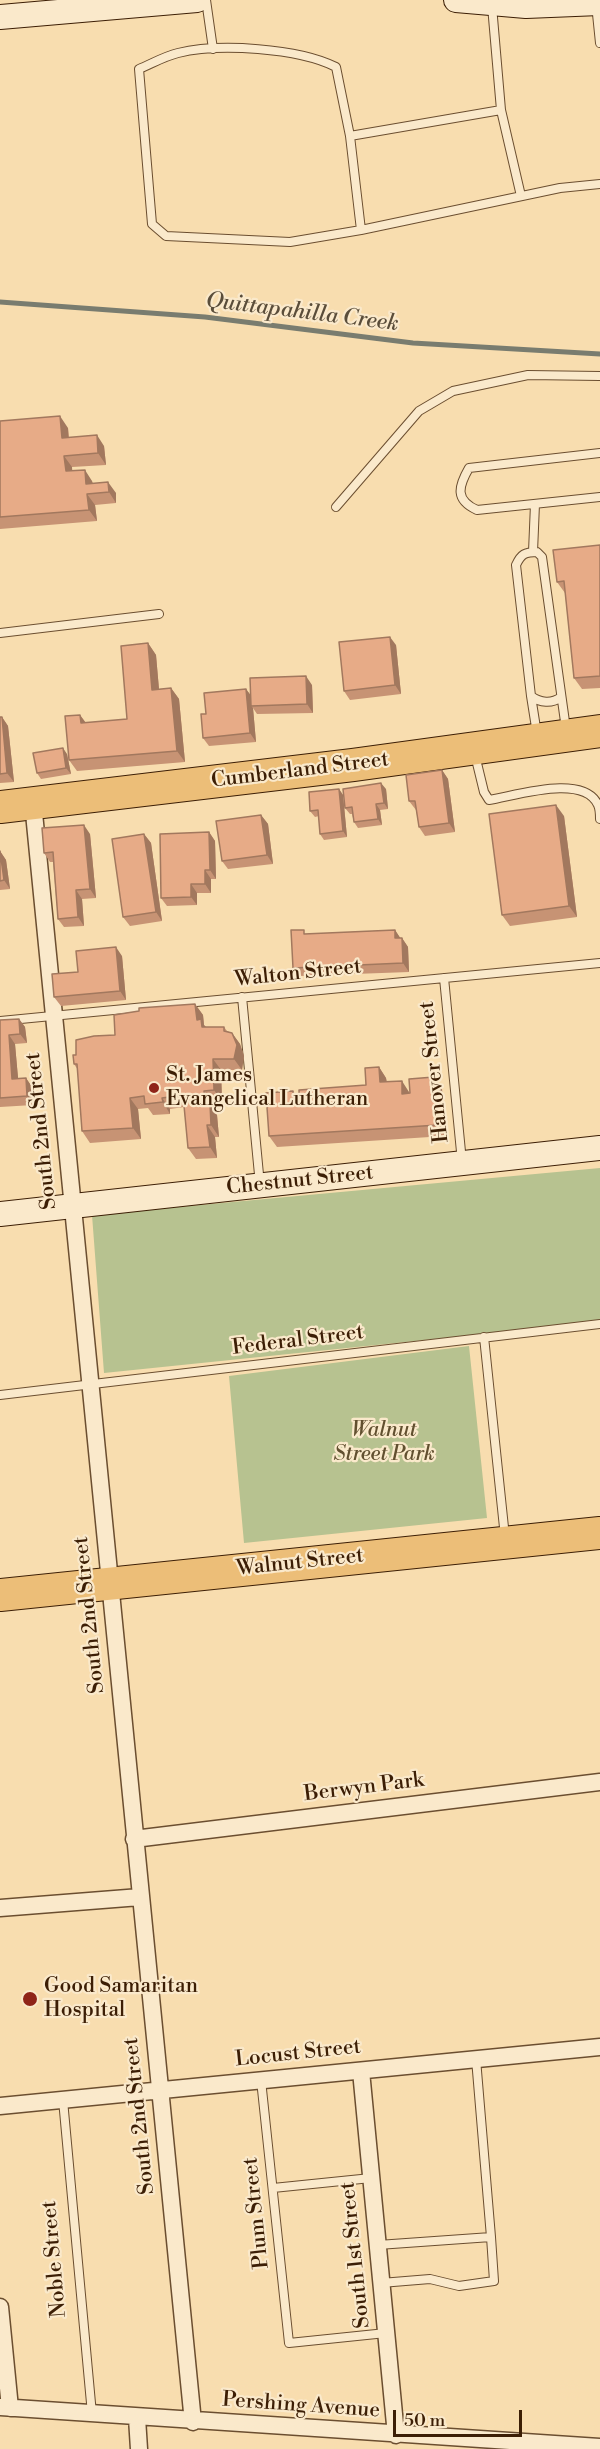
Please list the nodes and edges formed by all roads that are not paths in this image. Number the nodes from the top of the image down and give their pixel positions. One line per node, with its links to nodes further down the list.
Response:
1 (197, 0): 6 (street)
2 (206, 0): 8 (lane)
3 (456, 0): 5 (street)
4 (598, 3): 5 (street); 7 (lane)
5 (491, 4): 9 (lane)
6 (0, 17)
7 (600, 43)
8 (213, 49): 10 (lane); 13 (lane)
9 (501, 110): 10 (lane); 12 (lane)
10 (350, 135): 13 (lane)
11 (600, 184): 12 (lane)
12 (521, 196): 13 (lane)
13 (361, 230)
14 (600, 376): 18 (lane)
15 (600, 453): 17 (lane)
16 (600, 497): 17 (lane)
17 (535, 504): 19 (lane)
18 (336, 507)
19 (533, 552): 22 (lane); 23 (lane)
20 (159, 614): 21 (lane)
21 (0, 633)
22 (531, 696): 23 (lane); 25 (lane)
23 (561, 697): 25 (lane)
24 (600, 731): 25 (highway, Cumberland Street)
25 (552, 738): 26 (highway, Cumberland Street)
26 (473, 749): 27 (highway, Cumberland Street); 29 (lane)
27 (33, 803): 28 (highway, Cumberland Street); 33 (street, South 2nd Street)
28 (0, 807)
29 (600, 819)
30 (600, 963): 31 (lane, Walton Street)
31 (444, 978): 32 (lane, Walton Street); 36 (lane, Hanover Street)
32 (242, 998): 33 (lane, Walton Street); 37 (lane)
33 (54, 1016): 34 (lane, Walton Street); 38 (street, South 2nd Street)
34 (0, 1021)
35 (600, 1148): 36 (street, Chestnut Street)
36 (462, 1163): 37 (street, Chestnut Street)
37 (260, 1185): 38 (street, Chestnut Street)
38 (72, 1206): 39 (street, Chestnut Street); 42 (street, South 2nd Street)
39 (0, 1214)
40 (600, 1324): 41 (lane, Federal Street)
41 (484, 1337): 42 (lane, Federal Street); 45 (lane)
42 (90, 1384): 43 (lane, Federal Street); 46 (street, South 2nd Street)
43 (0, 1395)
44 (600, 1533): 45 (highway, Walnut Street)
45 (505, 1542): 46 (highway, Walnut Street)
46 (109, 1583): 47 (highway, Walnut Street); 49 (street, South 2nd Street)
47 (0, 1595)
48 (600, 1782): 49 (street, Berwyn Park)
49 (134, 1839): 50 (street, South 2nd Street)
50 (140, 1897): 51 (street); 56 (street, South 2nd Street)
51 (0, 1908)
52 (600, 2047): 53 (street, Locust Street)
53 (476, 2059): 54 (street, Locust Street); 61 (lane)
54 (361, 2071): 55 (street, Locust Street); 59 (street, South 1st Street)
55 (261, 2080): 56 (street, Locust Street); 60 (lane, Plum Street)
56 (160, 2090): 57 (street, Locust Street); 69 (street, South 2nd Street)
57 (63, 2100): 58 (street, Locust Street); 67 (lane, Noble Street)
58 (0, 2106)
59 (371, 2178): 60 (lane); 62 (street, South 1st Street)
60 (273, 2188): 65 (lane, Plum Street)
61 (491, 2237): 62 (lane); 63 (lane)
62 (378, 2245): 63 (street, South 1st Street)
63 (381, 2283): 65 (street, South 1st Street)
64 (0, 2307): 66 (street)
65 (386, 2333): 70 (street, South 1st Street)
66 (5, 2408): 67 (street, Pershing Avenue)
67 (92, 2415): 68 (street, Pershing Avenue)
68 (137, 2418): 69 (street, Pershing Avenue); 73 (street)
69 (193, 2422): 70 (street, Pershing Avenue)
70 (396, 2435): 71 (street, Pershing Avenue)
71 (526, 2446): 72 (street, Pershing Avenue)
72 (600, 2447)
73 (139, 2449)

